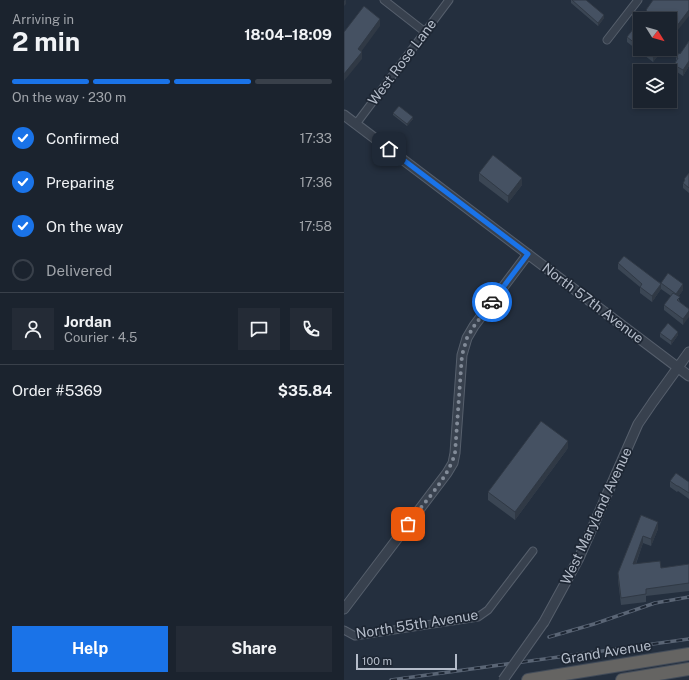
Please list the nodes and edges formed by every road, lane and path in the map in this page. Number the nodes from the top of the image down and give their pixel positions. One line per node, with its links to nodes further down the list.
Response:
1 (384, 0): 4 (street)
2 (449, 0): 4 (street, West Rose Lane)
3 (638, 0): 5 (street)
4 (425, 32): 7 (street, West Rose Lane)
5 (607, 40)
6 (344, 115): 7 (street, North 57th Avenue)
7 (356, 124): 8 (street, North 57th Avenue)
8 (528, 254): 10 (street, North 57th Avenue); 13 (street)
9 (689, 352): 10 (street, West Maryland Avenue)
10 (678, 367): 11 (street, North 57th Avenue); 17 (street, West Maryland Avenue, bridge)
11 (689, 376)
12 (534, 551): 14 (street, North 55th Avenue)
13 (344, 609)
14 (344, 630)
15 (689, 654): 18 (highway, Grand Avenue)
16 (689, 669): 19 (highway)
17 (504, 680)
18 (528, 680)
19 (622, 680)

